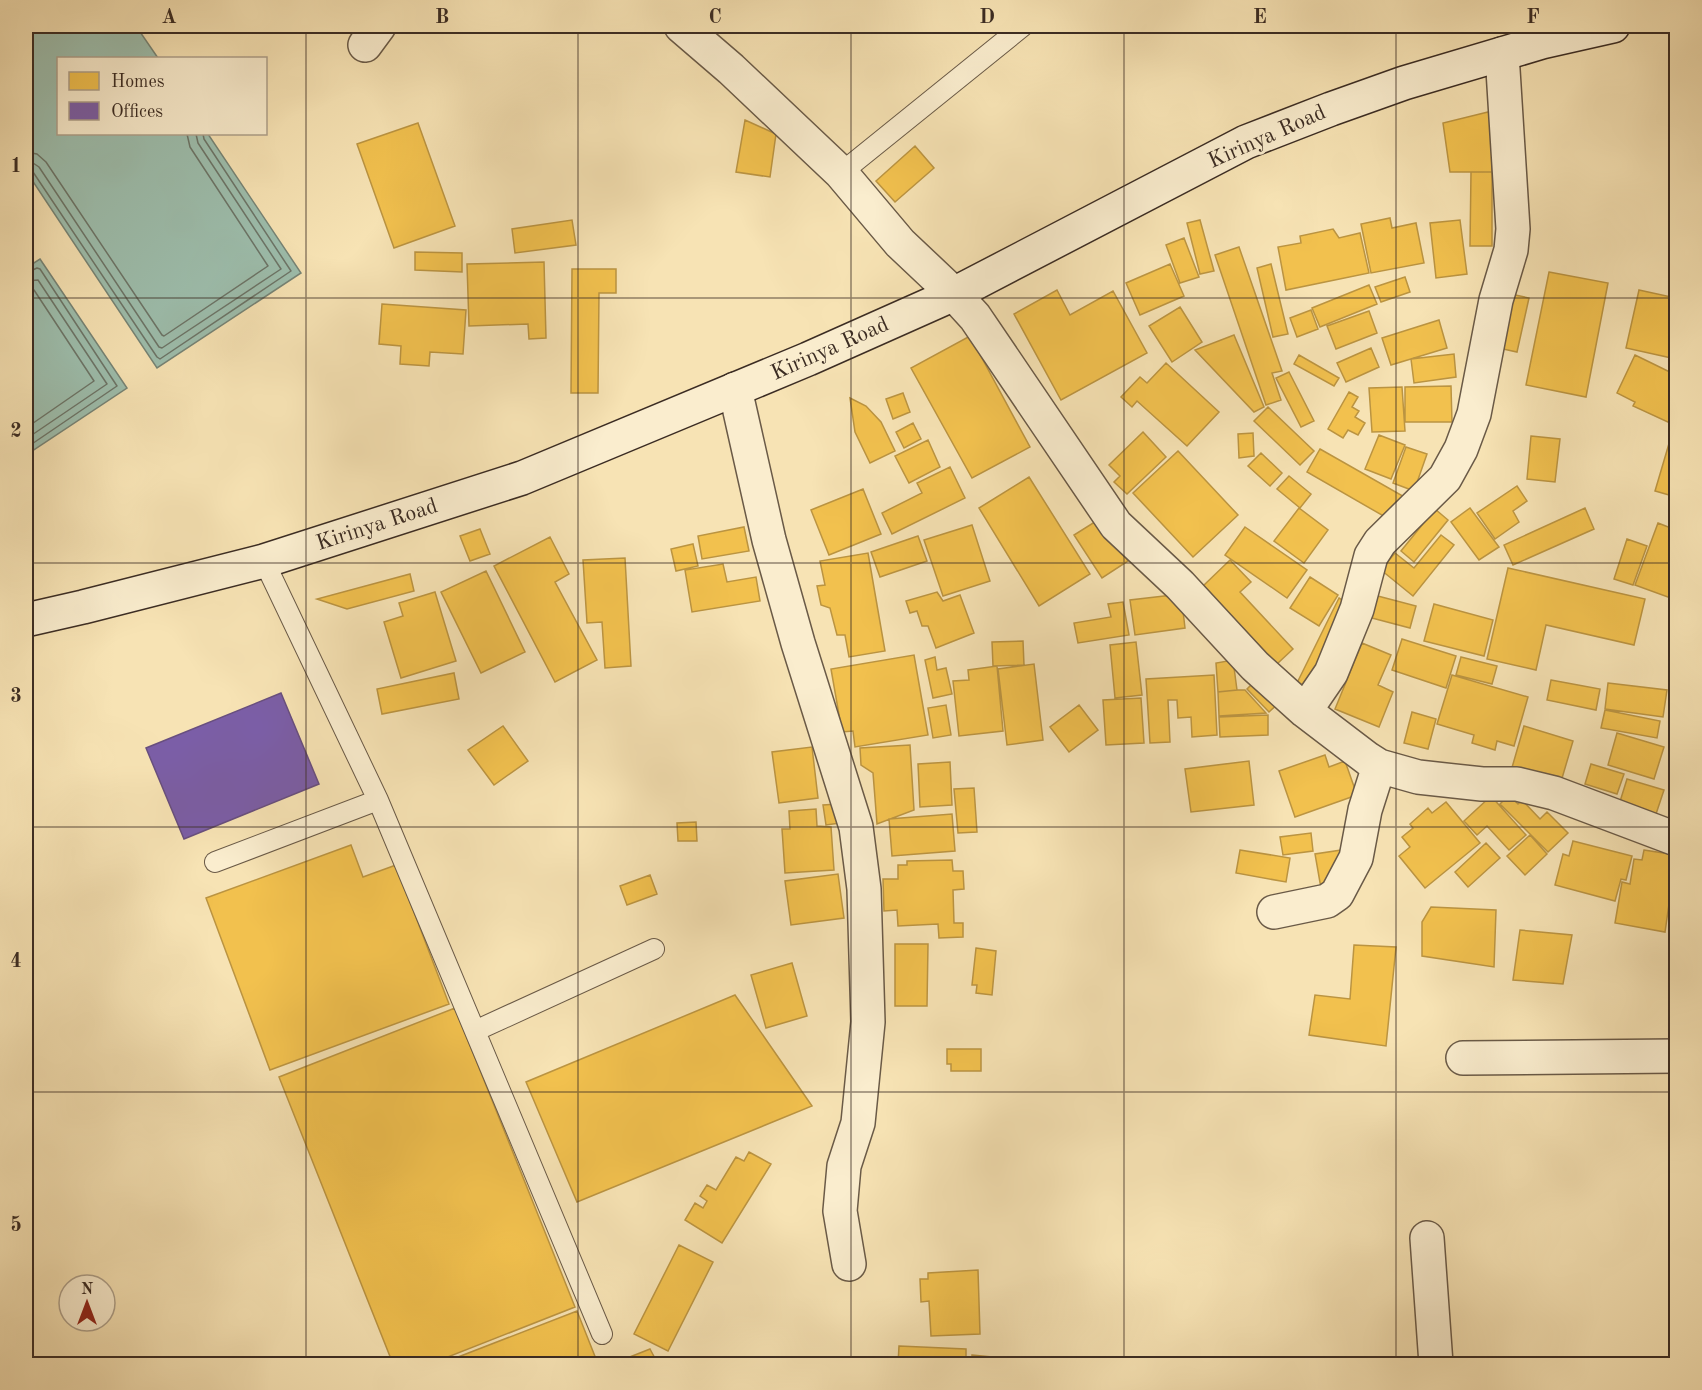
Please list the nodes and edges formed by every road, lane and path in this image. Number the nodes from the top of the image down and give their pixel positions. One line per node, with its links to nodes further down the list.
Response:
1 (681, 26): 5 (street)
2 (1023, 26): 5 (lane)
3 (1613, 26): 4 (street, Kirinya Road)
4 (1503, 54): 6 (street, Kirinya Road); 10 (street)
5 (841, 173): 6 (street)
6 (954, 294): 7 (street, Kirinya Road); 10 (street)
7 (735, 390): 8 (street, Kirinya Road); 21 (street)
8 (264, 561): 9 (street, Kirinya Road); 12 (lane)
9 (26, 620)
10 (1305, 711): 11 (street)
11 (1379, 766): 13 (street); 15 (street)
12 (378, 800): 14 (lane); 17 (lane)
13 (1677, 839)
14 (215, 862)
15 (1274, 912)
16 (654, 950): 17 (lane)
17 (475, 1031): 22 (lane)
18 (1677, 1056): 19 (street)
19 (1463, 1058)
20 (1427, 1238): 23 (street)
21 (849, 1264)
22 (602, 1334)
23 (1436, 1365)

